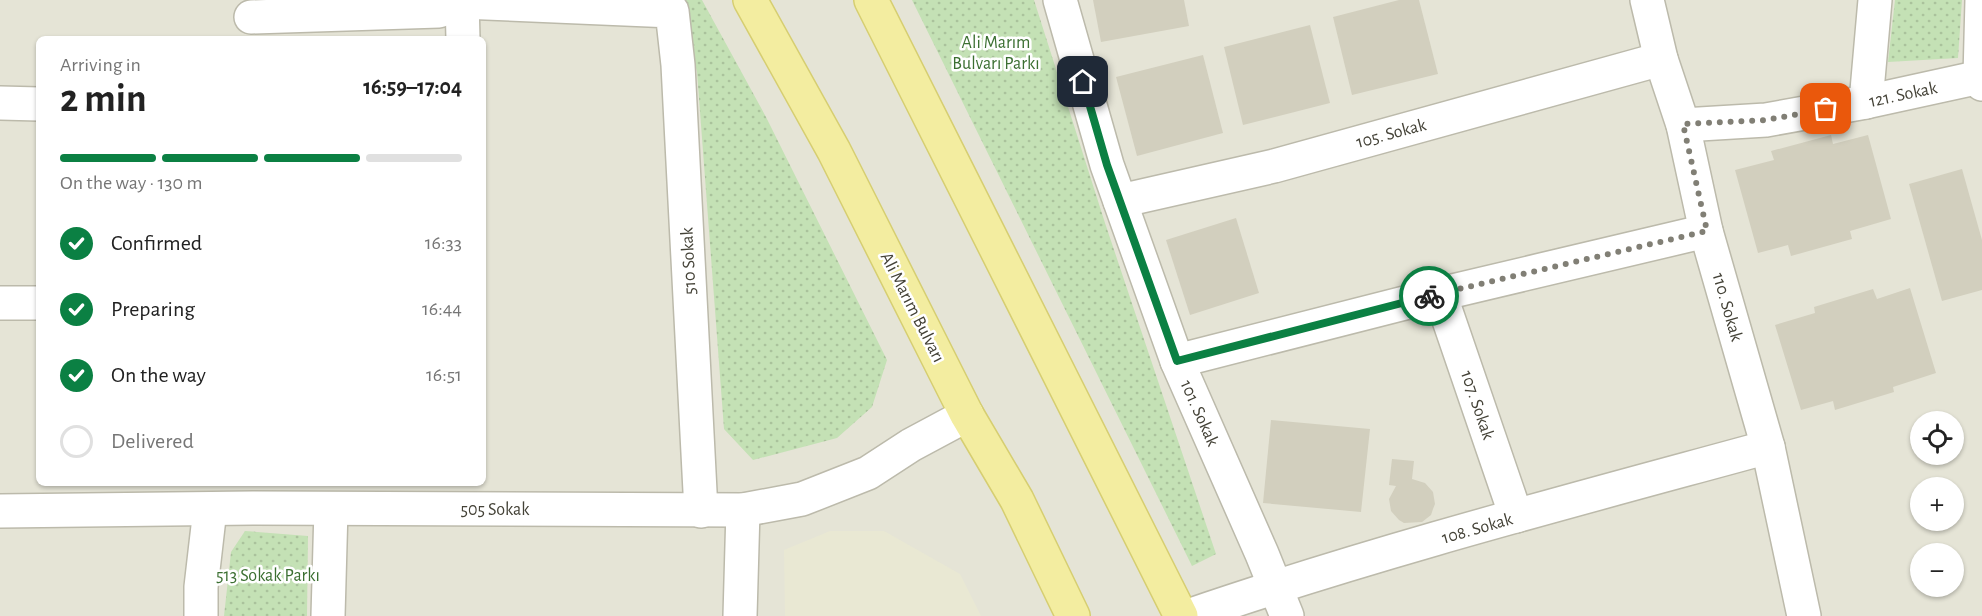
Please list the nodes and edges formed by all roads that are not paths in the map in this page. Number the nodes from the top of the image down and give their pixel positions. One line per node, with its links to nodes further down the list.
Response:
1 (750, 0): 22 (main road, Ali Marım Bulvarı)
2 (871, 0): 37 (main road)
3 (1060, 0): 16 (street, 101. Sokak)
4 (1647, 0): 10 (street, 110. Sokak)
5 (1875, 0): 12 (street)
6 (1982, 0): 11 (street)
7 (462, 1): 8 (street); 9 (street); 30 (street, 510 Sokak)
8 (251, 19)
9 (462, 36)
10 (1661, 59): 15 (street, 110. Sokak); 16 (street, 105. Sokak)
11 (1981, 80): 12 (street, 121. Sokak)
12 (1866, 102): 15 (street, 121. Sokak)
13 (0, 104): 14 (street)
14 (36, 104)
15 (1683, 124): 17 (street, 110. Sokak)
16 (1120, 201): 21 (street, 101. Sokak)
17 (1707, 231): 18 (street); 23 (street, 110. Sokak)
18 (1440, 294): 21 (street); 31 (street, 107. Sokak)
19 (0, 303): 20 (street)
20 (36, 303)
21 (1177, 361): 32 (street, 101. Sokak)
22 (967, 415): 28 (street, 505 Sokak); 36 (main road, Ali Marım Bulvarı)
23 (1768, 447): 31 (street, 108. Sokak); 40 (street, 110. Sokak)
24 (253, 496): 26 (street, 505 Sokak); 27 (street, 505 Sokak)
25 (470, 496): 27 (street, 505 Sokak); 30 (street, 505 Sokak)
26 (210, 509): 29 (street, 505 Sokak); 33 (street)
27 (331, 509): 34 (street)
28 (743, 510): 30 (street, 505 Sokak); 35 (street)
29 (0, 511)
30 (701, 511)
31 (1515, 516): 32 (street, 108. Sokak)
32 (1275, 586): 38 (street, 108. Sokak); 39 (street, 101. Sokak)
33 (201, 616)
34 (328, 616)
35 (740, 616)
36 (1073, 616)
37 (1181, 616)
38 (1188, 616)
39 (1287, 616)
40 (1804, 616)

